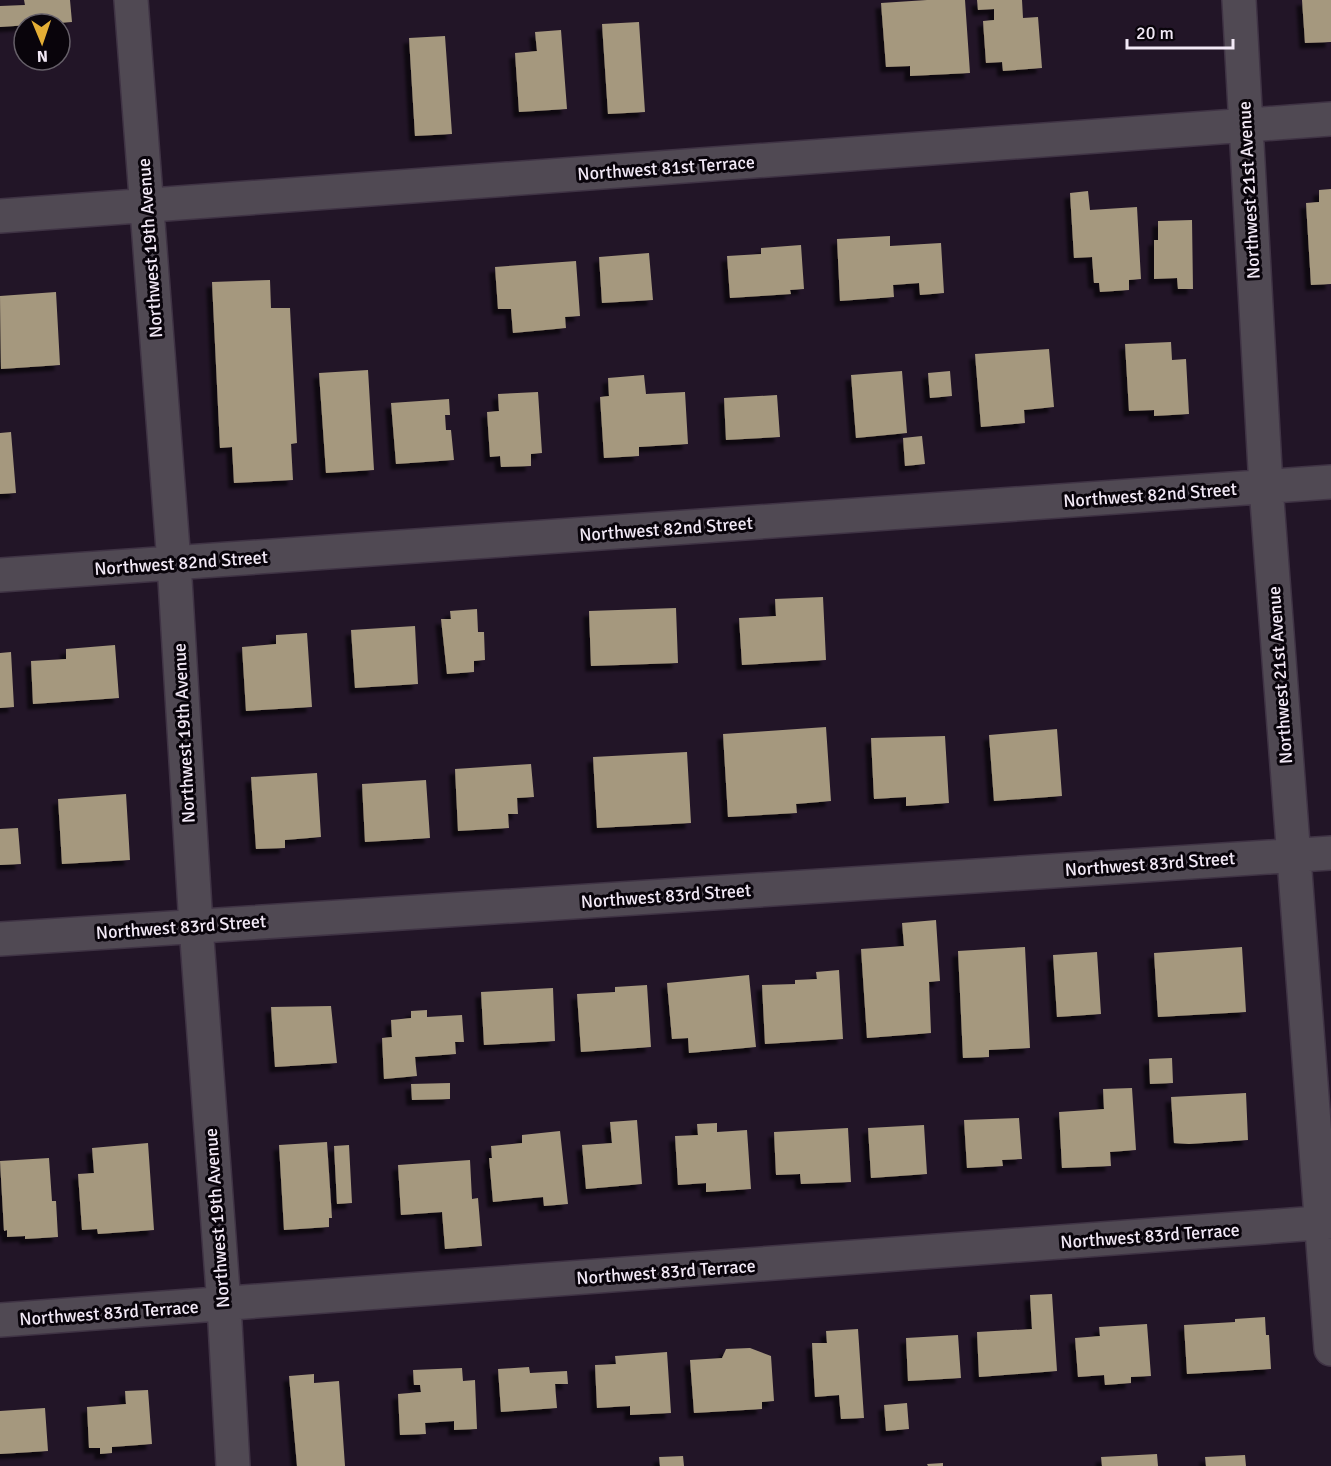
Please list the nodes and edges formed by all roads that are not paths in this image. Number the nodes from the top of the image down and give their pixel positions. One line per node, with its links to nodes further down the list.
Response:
1 (131, 0): 5 (street, Northwest 19th Avenue)
2 (1239, 0): 4 (street, Northwest 21st Avenue)
3 (1331, 119): 4 (street, Northwest 81st Terrace)
4 (1245, 125): 5 (street, Northwest 81st Terrace); 8 (street, Northwest 21st Avenue)
5 (147, 207): 6 (street, Northwest 81st Terrace); 9 (street, Northwest 19th Avenue)
6 (0, 216)
7 (1331, 482): 8 (street, Northwest 82nd Street)
8 (1266, 487): 9 (street, Northwest 82nd Street); 12 (street, Northwest 21st Avenue)
9 (174, 564): 10 (street, Northwest 82nd Street); 13 (street, Northwest 19th Avenue)
10 (0, 575)
11 (1331, 853): 12 (street, Northwest 83rd Street)
12 (1294, 855): 13 (street, Northwest 83rd Street); 15 (street, Northwest 21st Avenue)
13 (196, 926): 14 (street, Northwest 83rd Street); 16 (street, Northwest 19th Avenue)
14 (0, 939)
15 (1326, 1223): 16 (street, Northwest 83rd Terrace); 18 (street, Northwest 21st Avenue)
16 (224, 1305): 17 (street, Northwest 83rd Terrace); 19 (street, Northwest 19th Avenue)
17 (0, 1320)
18 (1331, 1349)
19 (233, 1466)

